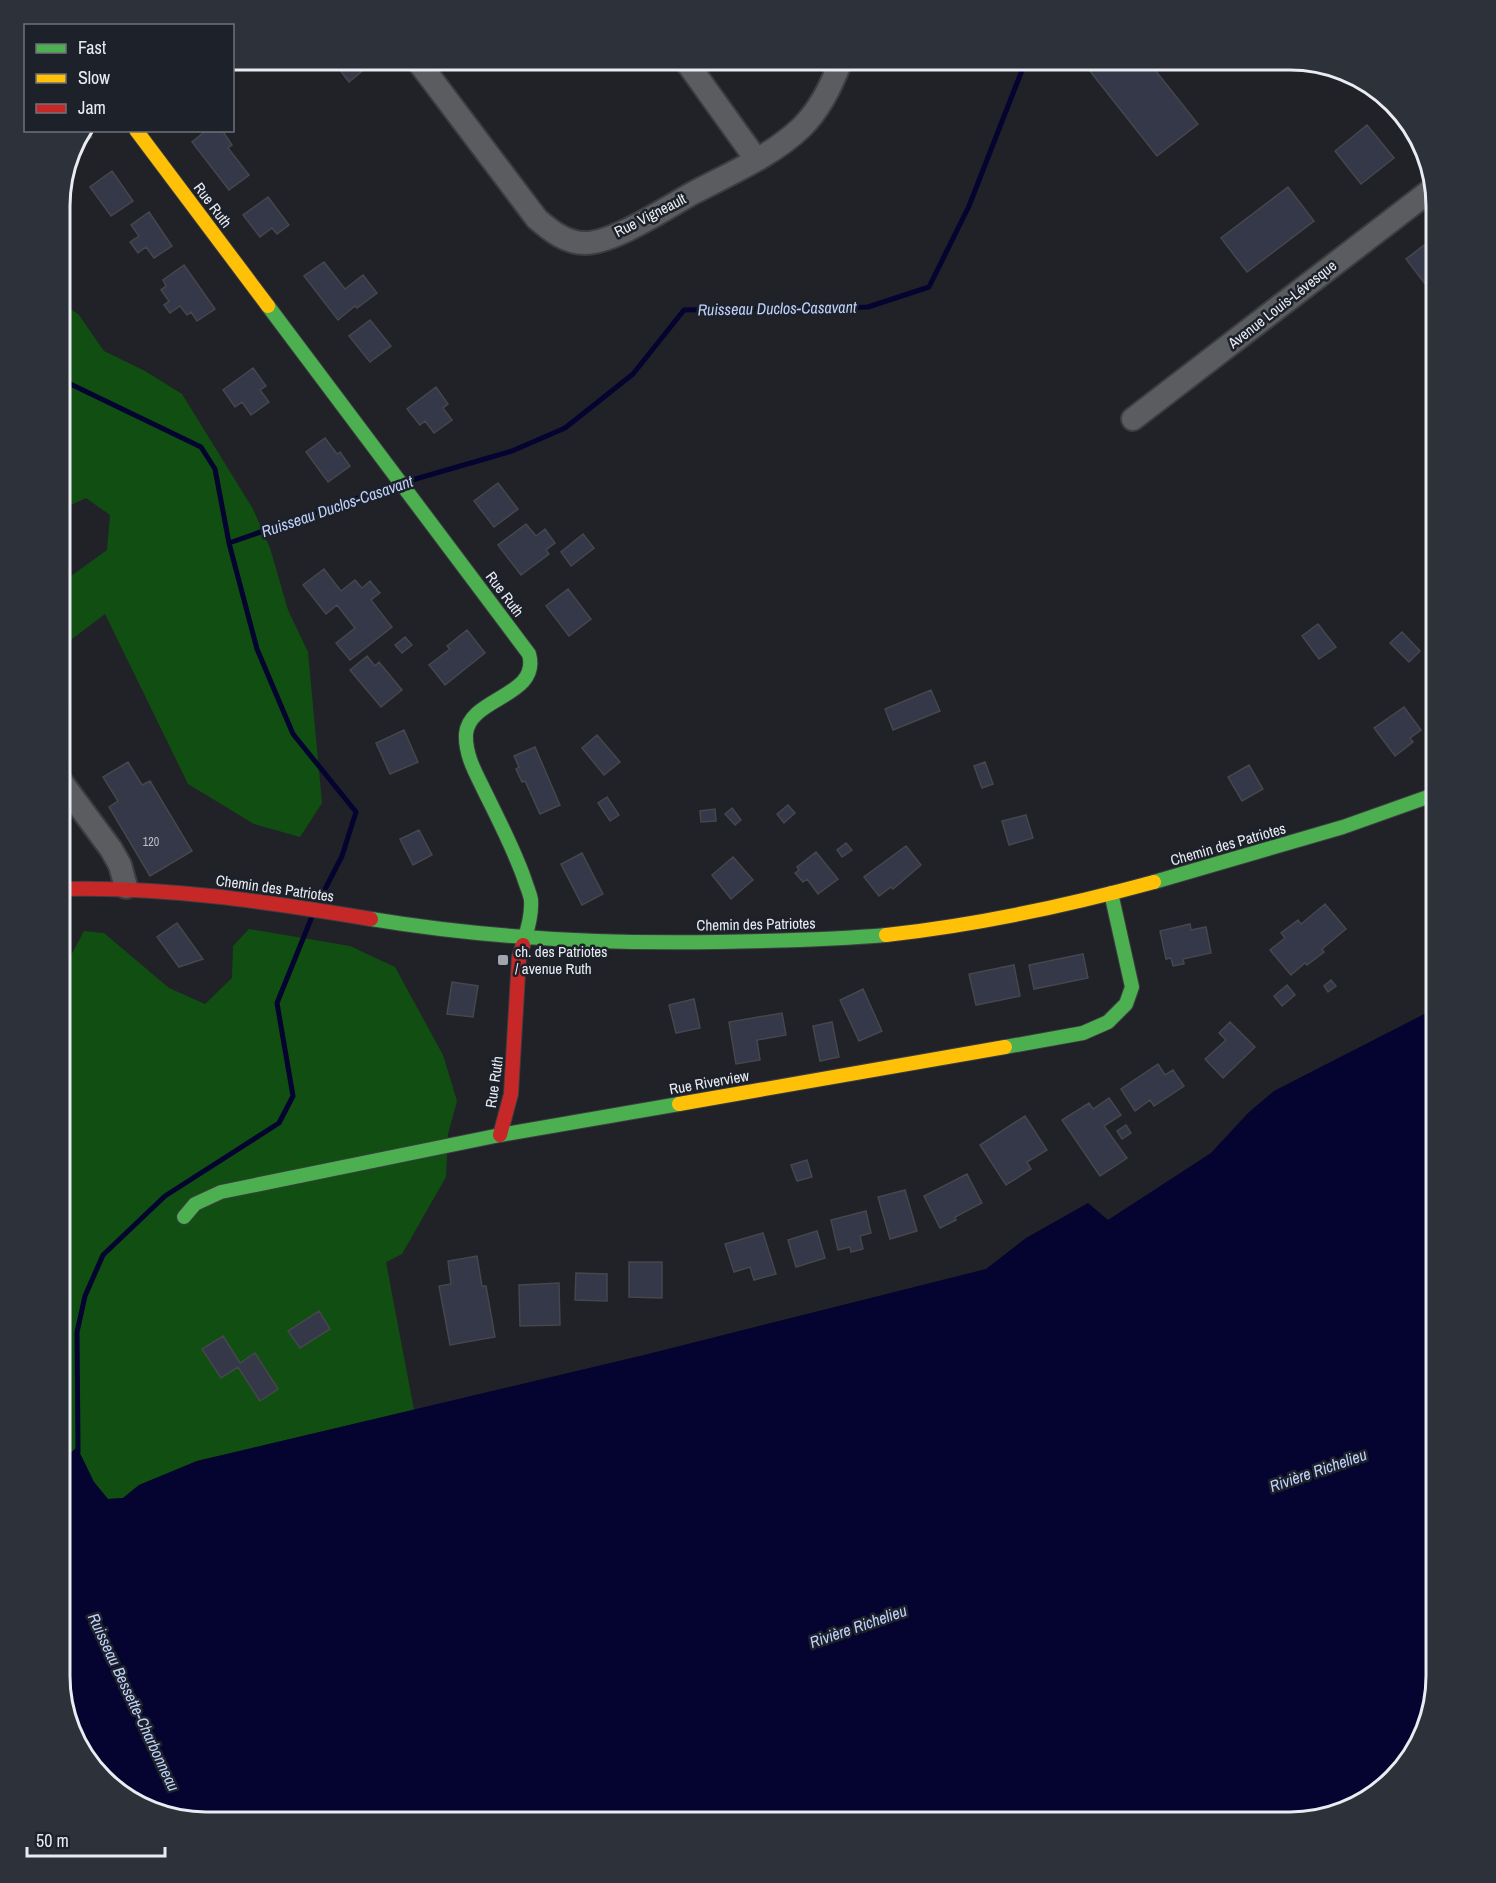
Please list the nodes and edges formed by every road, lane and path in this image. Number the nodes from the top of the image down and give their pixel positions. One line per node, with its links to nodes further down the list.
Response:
1 (425, 71): 5 (street, Rue Vigneault)
2 (693, 71): 5 (street)
3 (837, 71): 5 (street, Rue Vigneault)
4 (138, 132): 13 (street, Rue Ruth)
5 (756, 159)
6 (1425, 195): 7 (street, Avenue Louis-Lévesque)
7 (1133, 419)
8 (71, 794): 10 (street)
9 (1426, 798): 12 (street, Chemin des Patriotes)
10 (126, 887): 11 (street, Chemin des Patriotes); 13 (street, Chemin des Patriotes)
11 (71, 889)
12 (1111, 893): 13 (street, Chemin des Patriotes); 14 (street, Rue Riverview)
13 (525, 937): 14 (street, Rue Ruth)
14 (500, 1136): 15 (street, Rue Riverview)
15 (184, 1217)

